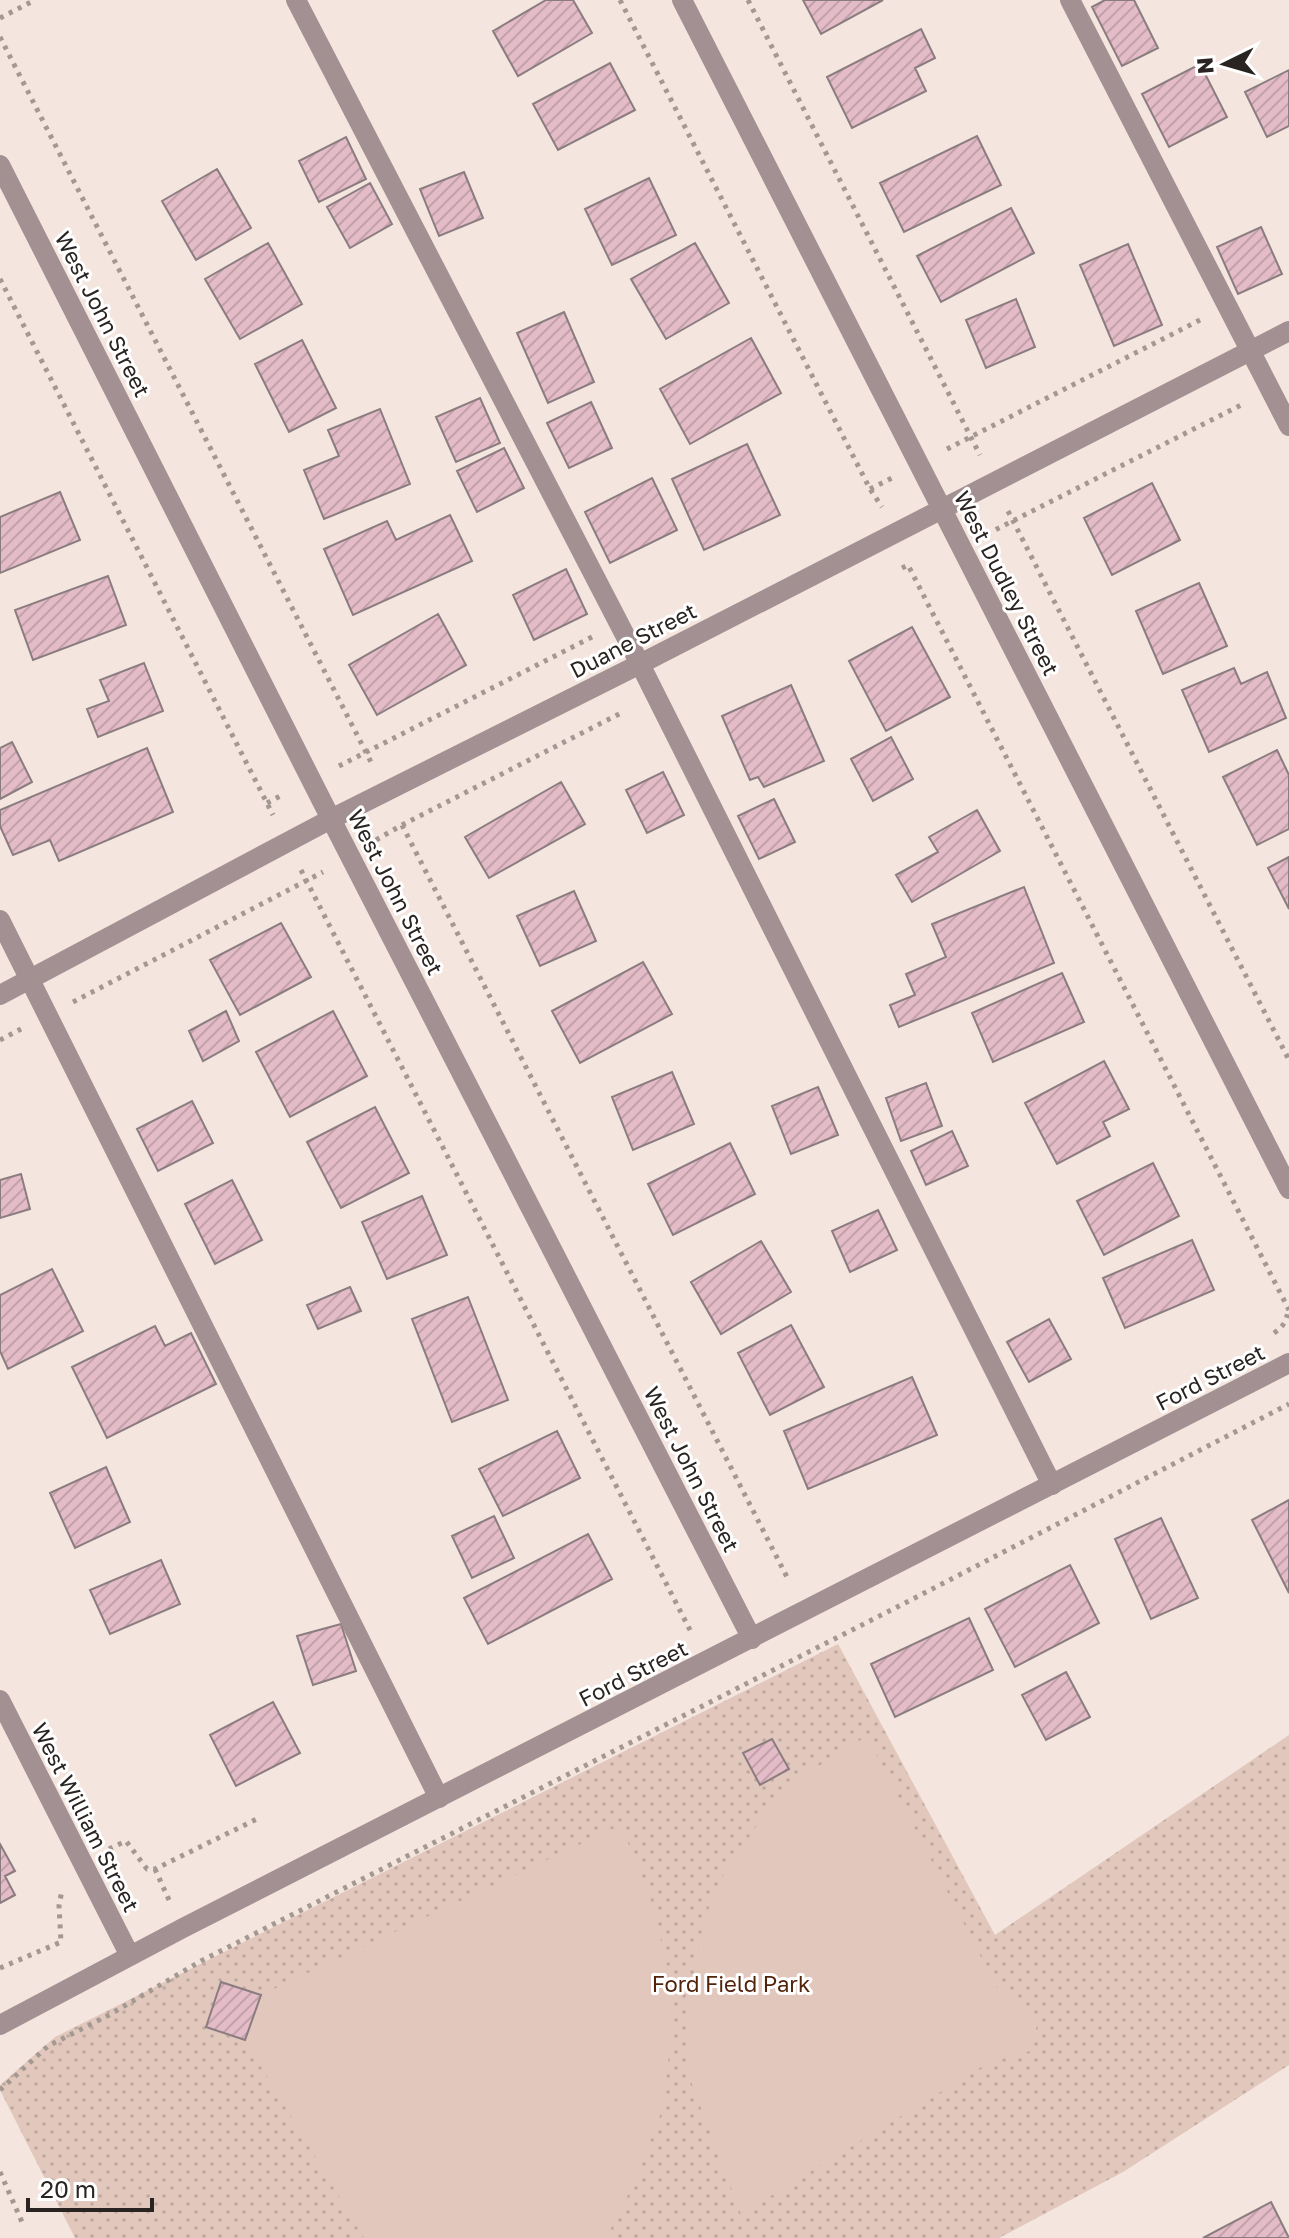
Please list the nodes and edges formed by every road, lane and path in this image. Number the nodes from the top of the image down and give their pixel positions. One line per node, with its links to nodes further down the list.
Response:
1 (35, 0): 7 (path)
2 (296, 0): 24 (street)
3 (620, 0): 19 (path)
4 (682, 0): 17 (street, West Dudley Street)
5 (748, 0): 16 (path)
6 (1070, 0): 11 (street)
7 (0, 18)
8 (0, 37): 27 (path)
9 (0, 165): 28 (street, West John Street)
10 (0, 279): 29 (path)
11 (1228, 306): 13 (street); 16 (path)
12 (1289, 331): 13 (street, Duane Street)
13 (1251, 351): 14 (street); 18 (street, Duane Street)
14 (1271, 390): 15 (street); 21 (path)
15 (1289, 426)
16 (970, 436): 17 (path); 18 (path)
17 (919, 464): 19 (path); 20 (street, West Dudley Street)
18 (994, 482): 20 (street, Duane Street); 21 (path)
19 (870, 489): 22 (path)
20 (941, 508): 22 (street, Duane Street); 39 (street, West Dudley Street)
21 (1014, 521): 38 (path)
22 (897, 532): 25 (street, Duane Street)
23 (894, 573): 40 (path)
24 (619, 624): 25 (street); 27 (path)
25 (640, 664): 26 (street); 30 (street, Duane Street)
26 (655, 695): 43 (street); 44 (path)
27 (365, 751): 28 (path)
28 (312, 780): 29 (path); 30 (street, West John Street)
29 (267, 803): 31 (path)
30 (331, 819): 31 (street, Duane Street); 45 (street, West John Street)
31 (287, 842): 32 (path); 34 (street, Duane Street)
32 (306, 882): 36 (path); 46 (path)
33 (0, 920): 34 (street)
34 (30, 979): 35 (street, Duane Street); 36 (street)
35 (0, 995)
36 (48, 1015): 37 (path); 49 (street)
37 (0, 1040)
38 (1289, 1060)
39 (1289, 1189)
40 (1289, 1309)
41 (1289, 1363): 43 (street, Ford Street)
42 (1289, 1404): 47 (path)
43 (1052, 1485): 45 (street, Ford Street)
44 (789, 1581)
45 (752, 1639): 46 (street, Ford Street)
46 (707, 1662): 47 (path); 49 (street, Ford Street)
47 (723, 1696): 54 (path)
48 (0, 1700): 52 (street, West William Street)
49 (439, 1798): 52 (street, Ford Street)
50 (261, 1817): 51 (path)
51 (155, 1869)
52 (130, 1956): 53 (street, Ford Street)
53 (0, 2025)
54 (0, 2090)
55 (0, 2172): 56 (path)
56 (22, 2222)

